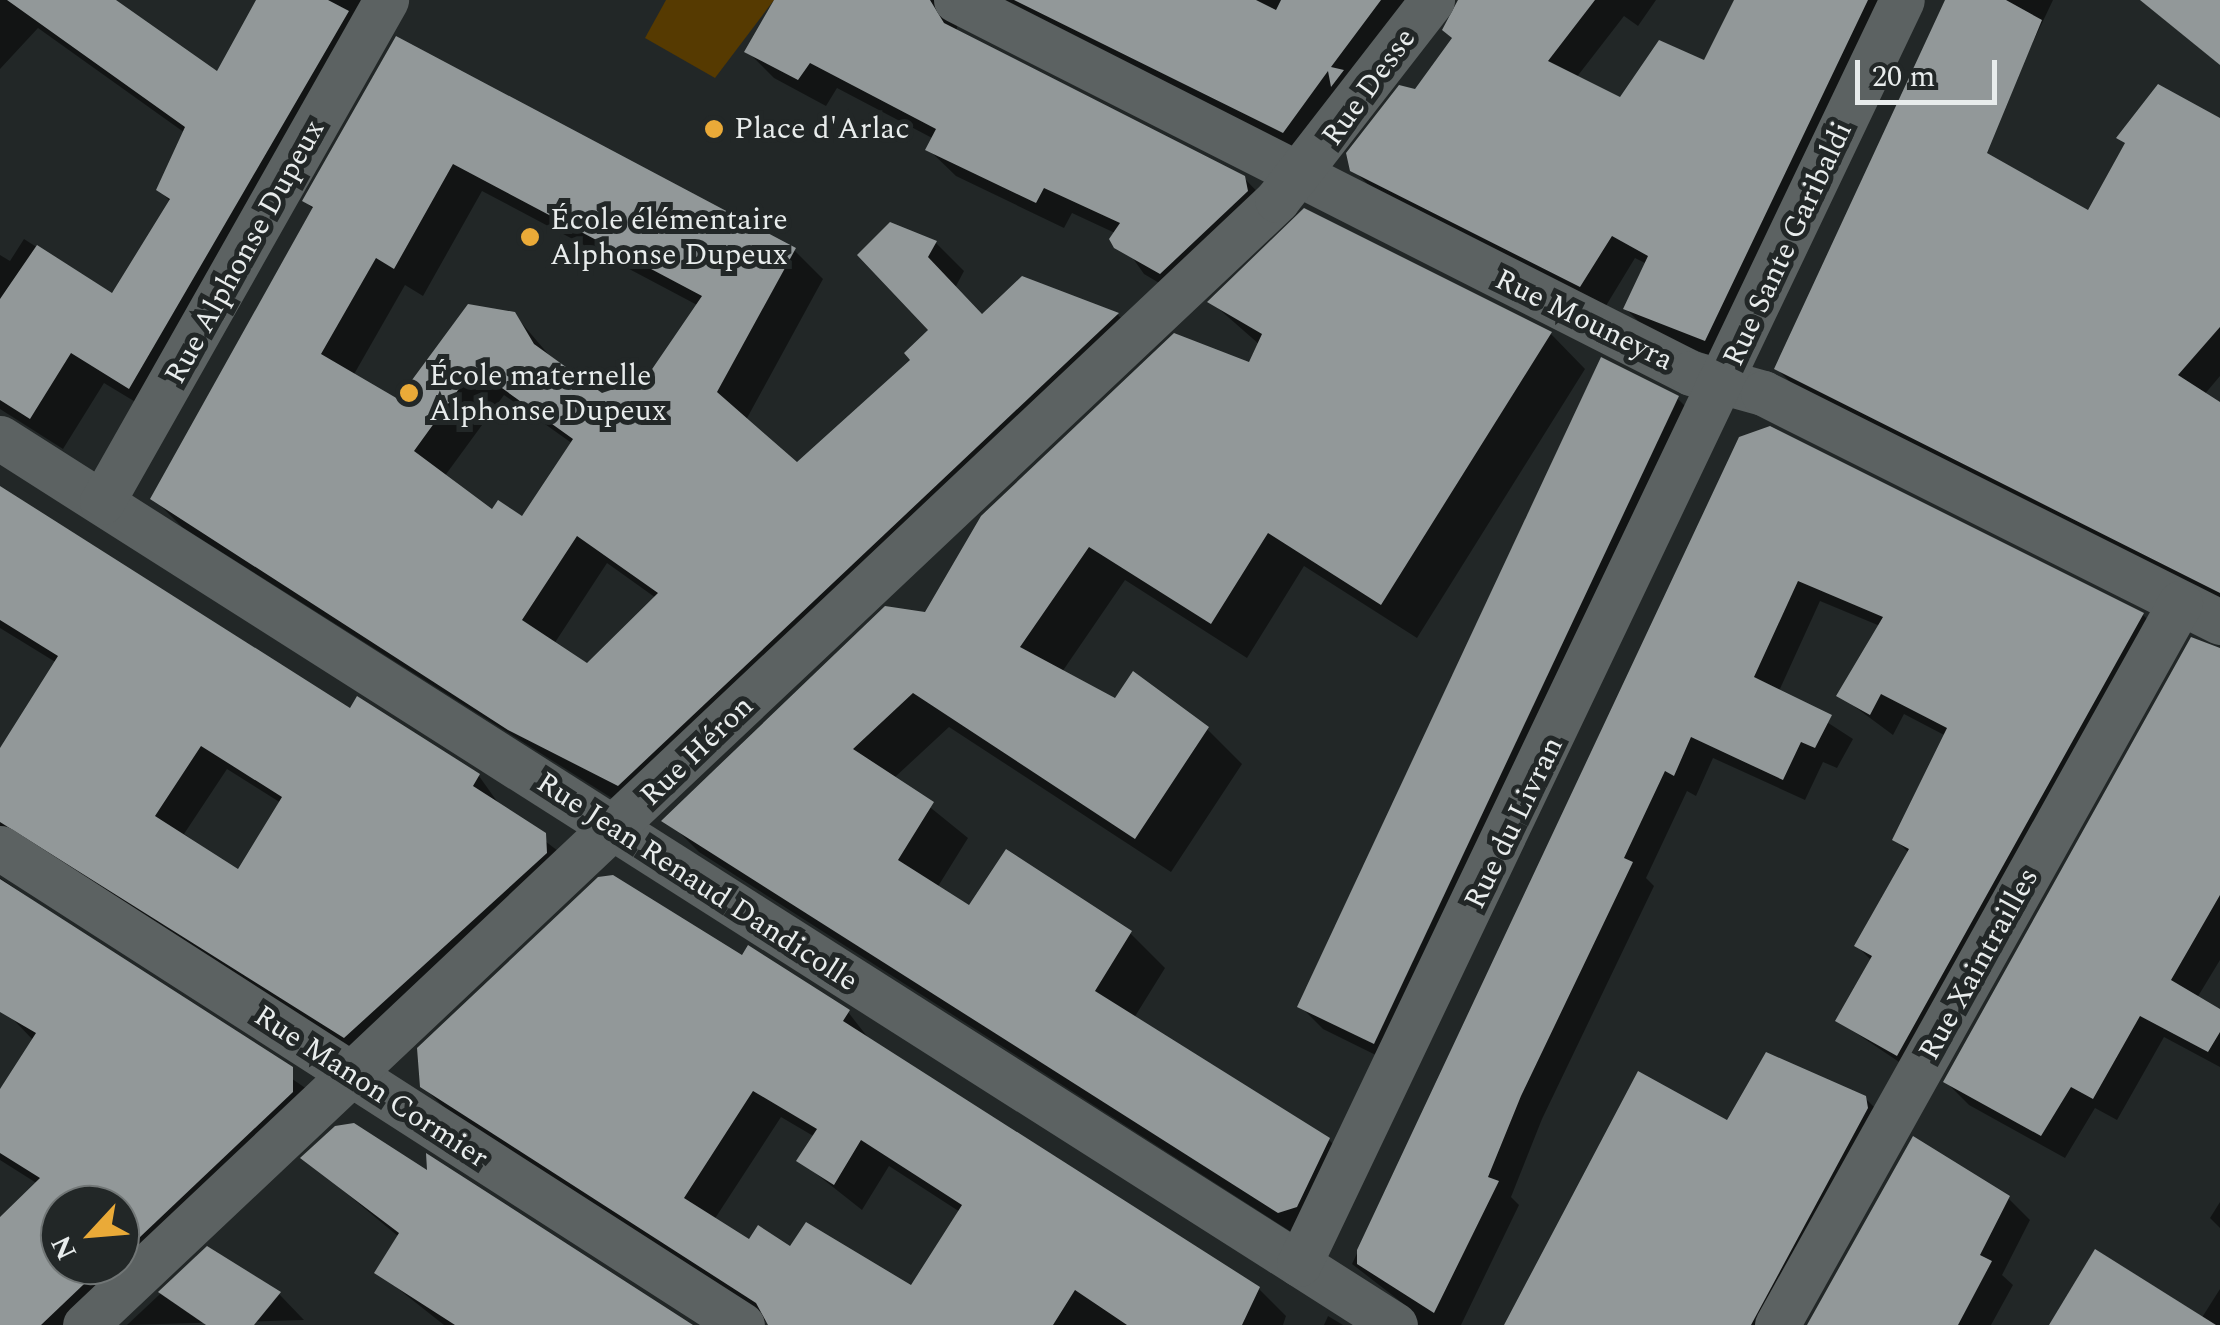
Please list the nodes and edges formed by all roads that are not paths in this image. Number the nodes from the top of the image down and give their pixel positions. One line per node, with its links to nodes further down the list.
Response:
1 (386, 0): 8 (street, Rue Alphonse Dupeux)
2 (956, 0): 5 (street, Rue Mouneyra)
3 (1432, 0): 5 (street, Rue Desse)
4 (1902, 0): 6 (street, Rue Sante Garibaldi)
5 (1304, 172): 6 (street, Rue Mouneyra); 10 (street, Rue Héron)
6 (1725, 379): 9 (street, Rue Mouneyra); 13 (street, Rue du Livran)
7 (0, 438): 8 (street, Rue Jean Renaud Dandicolle)
8 (102, 502): 10 (street, Rue Jean Renaud Dandicolle)
9 (2200, 613): 17 (street, Rue Xaintrailles)
10 (615, 830): 12 (street, Rue Héron); 13 (street, Rue Jean Renaud Dandicolle)
11 (0, 848): 12 (street, Rue Manon Cormier)
12 (353, 1075): 14 (street, Rue Héron); 15 (street, Rue Manon Cormier)
13 (1299, 1264): 16 (street, Rue Jean Renaud Dandicolle)
14 (85, 1325)
15 (742, 1325)
16 (1395, 1325)
17 (1777, 1325)

